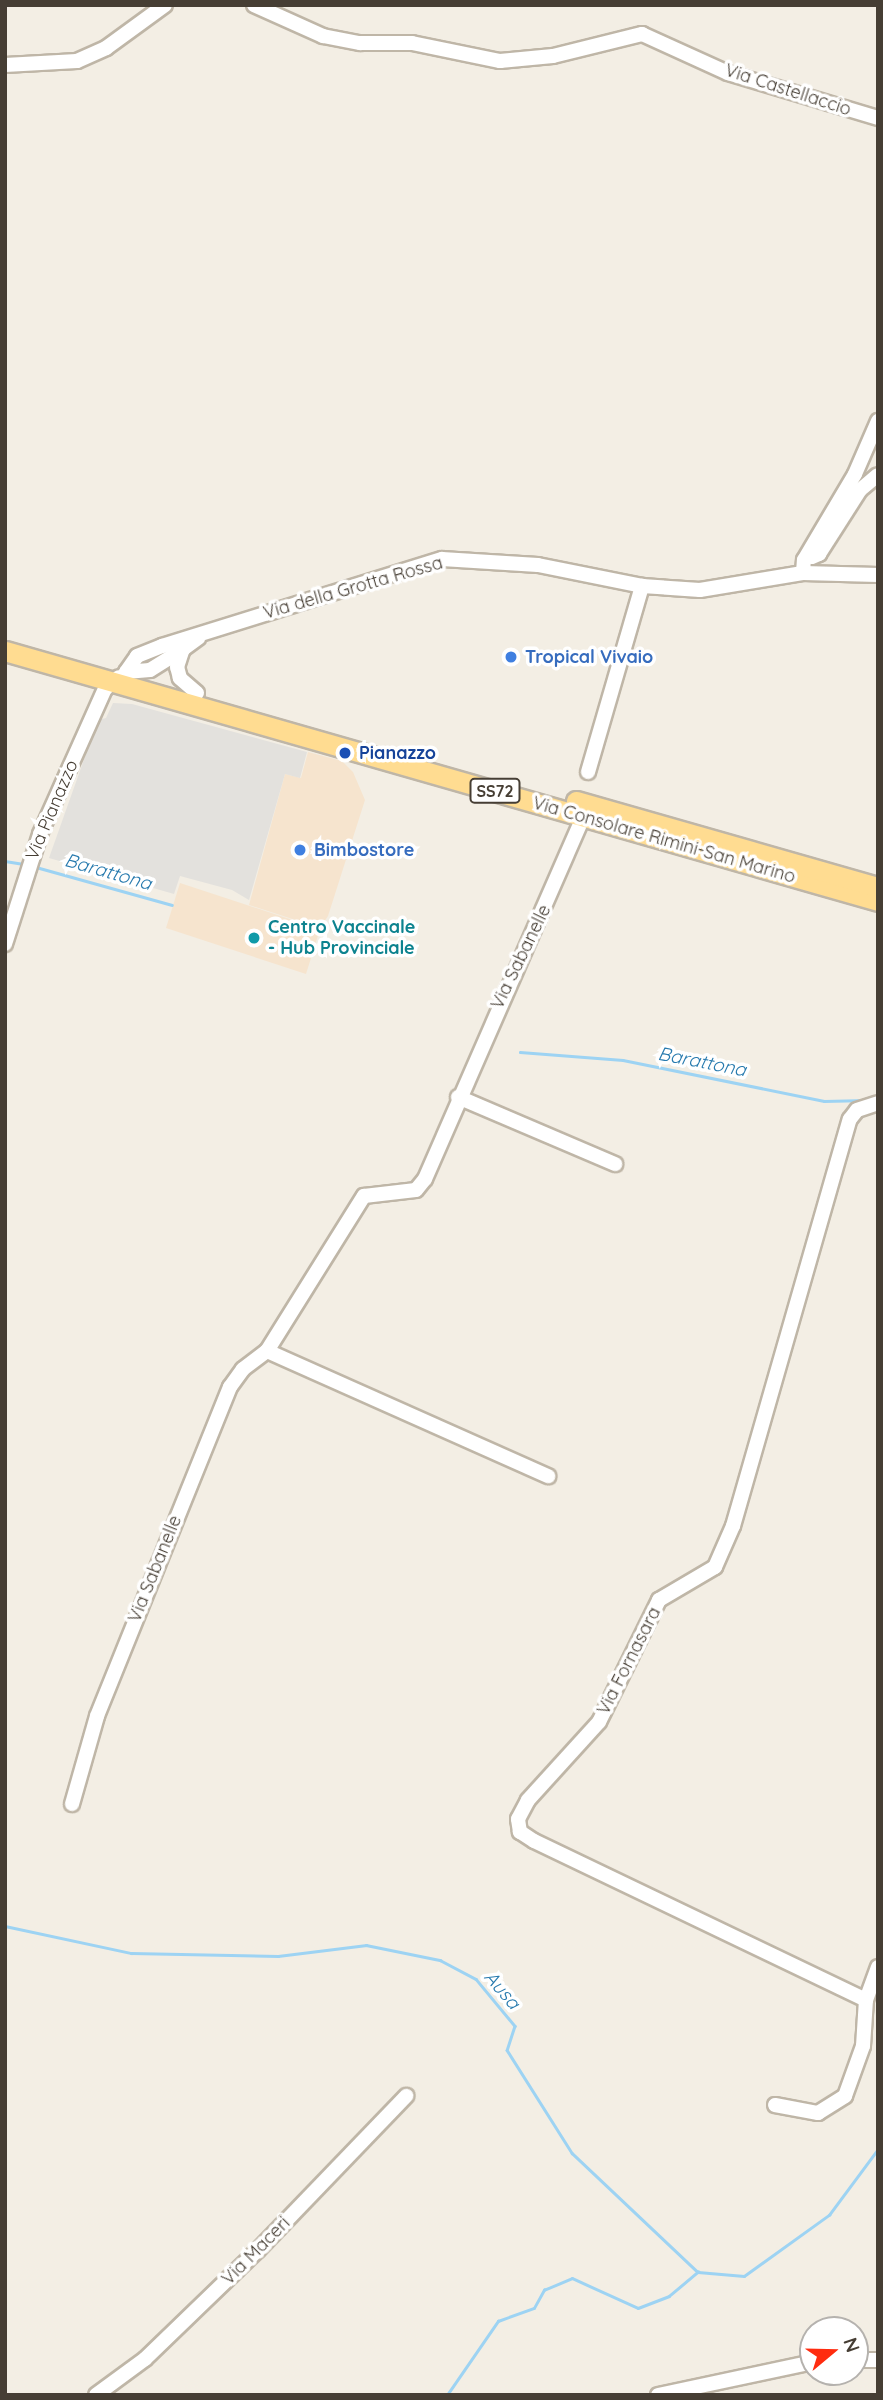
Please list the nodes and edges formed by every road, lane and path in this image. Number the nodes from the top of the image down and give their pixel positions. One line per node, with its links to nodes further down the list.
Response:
1 (165, 5): 3 (street)
2 (254, 5): 4 (street, Via Castellaccio)
3 (5, 65)
4 (878, 118)
5 (878, 421): 7 (street)
6 (878, 475): 7 (street)
7 (803, 567): 8 (street, Via della Grotta Rossa); 9 (street, Via della Grotta Rossa)
8 (878, 575)
9 (642, 586): 10 (street, Via della Grotta Rossa); 16 (street)
10 (205, 633): 12 (street, Via della Grotta Rossa); 14 (street, Via della Grotta Rossa)
11 (5, 638): 14 (main road, Via Consolare Rimini-San Marino / SS72)
12 (183, 649): 14 (street, Via della Grotta Rossa); 15 (street)
13 (5, 651): 14 (main road, Via Consolare Rimini-San Marino / SS72)
14 (119, 677): 15 (main road, Via Consolare Rimini-San Marino / SS72); 17 (main road, Via Consolare Rimini-San Marino / SS72); 20 (street, Via Pianazzo)
15 (197, 692): 18 (main road, Via Consolare Rimini-San Marino / SS72)
16 (588, 772)
17 (583, 817): 19 (main road, Via Consolare Rimini-San Marino / SS72); 21 (street, Via Sabanelle)
18 (878, 887)
19 (878, 901)
20 (5, 944)
21 (458, 1097): 23 (street); 24 (street, Via Sabanelle)
22 (878, 1103): 28 (street, Via Fornasara)
23 (615, 1164)
24 (267, 1350): 25 (street); 26 (street, Via Sabanelle)
25 (548, 1476)
26 (72, 1804)
27 (878, 1967): 28 (street)
28 (866, 2000): 30 (street)
29 (406, 2096): 32 (street, Via Maceri)
30 (775, 2105)
31 (799, 2365): 33 (street)
32 (96, 2395)
33 (658, 2395)

